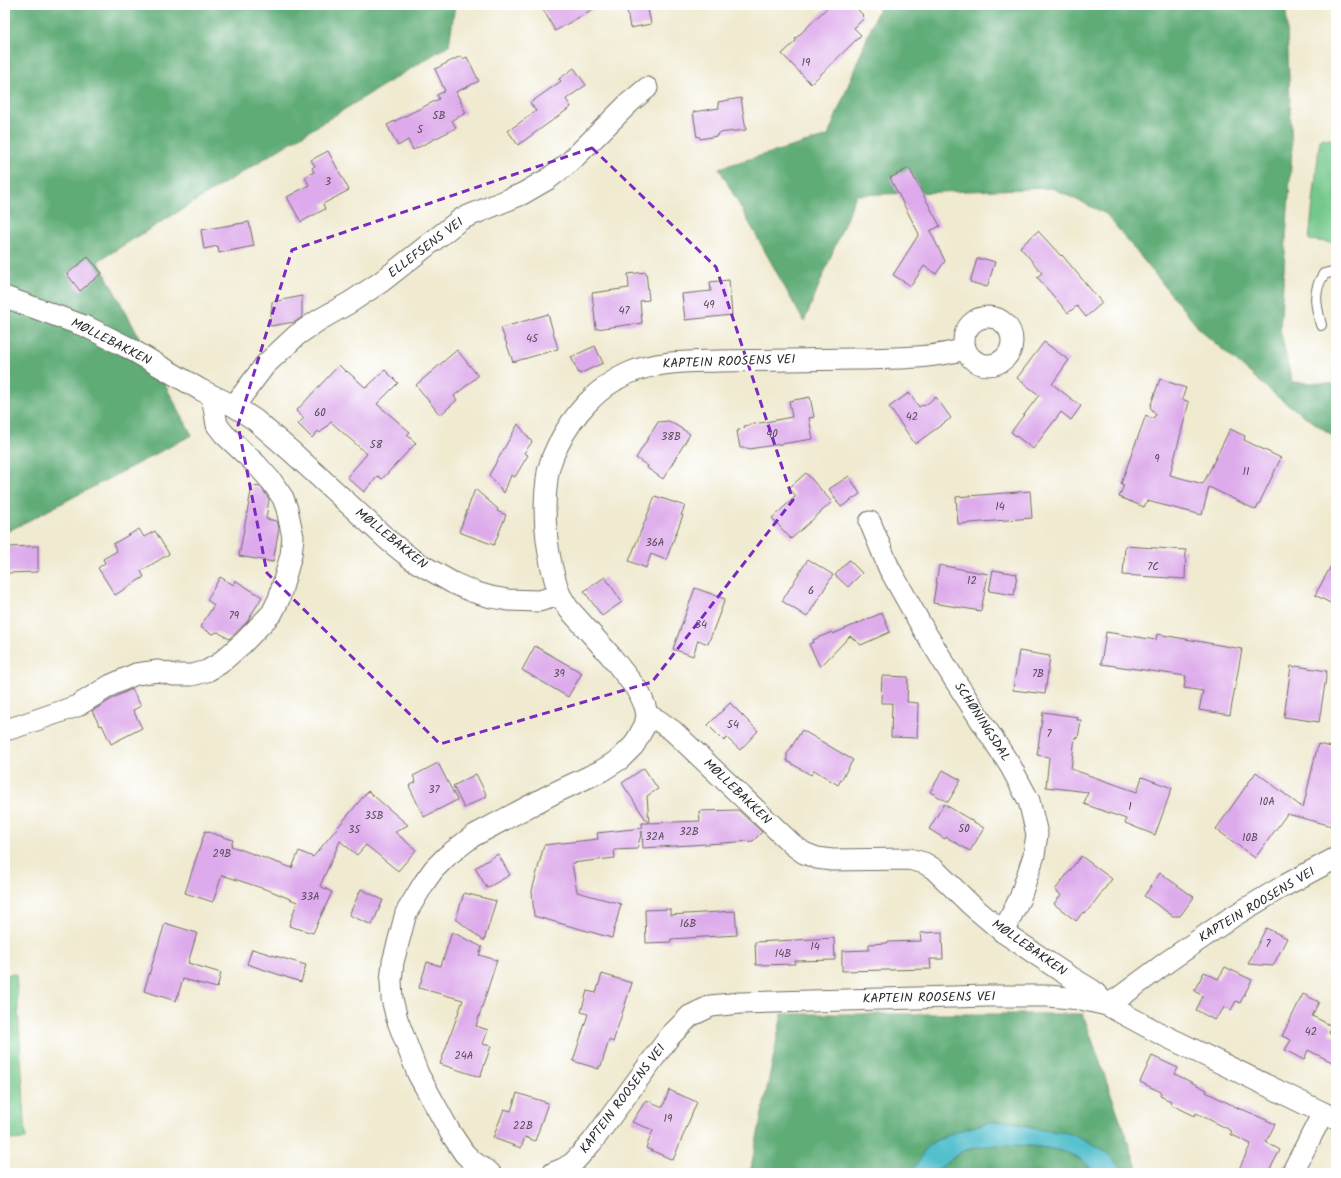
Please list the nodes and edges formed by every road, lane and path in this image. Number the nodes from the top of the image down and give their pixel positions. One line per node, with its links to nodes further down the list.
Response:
1 (647, 88): 7 (street, ELLEFSENS VEI)
2 (1336, 271): 4 (lane)
3 (5, 297): 6 (street, MØLLEBAKKEN)
4 (1321, 325)
5 (966, 349): 9 (street, KAPTEIN ROOSENS VEI)
6 (212, 396): 7 (street, MØLLEBAKKEN); 11 (street)
7 (234, 406): 9 (street, MØLLEBAKKEN)
8 (870, 522): 13 (street, SCHØNINGSDAL)
9 (560, 595): 10 (street)
10 (647, 715): 13 (street, MØLLEBAKKEN); 16 (street)
11 (5, 730)
12 (1336, 858): 14 (street, KAPTEIN ROOSENS VEI)
13 (1004, 932): 14 (street, MØLLEBAKKEN)
14 (1106, 1005): 15 (street, MØLLEBAKKEN); 17 (street, KAPTEIN ROOSENS VEI)
15 (1330, 1116): 18 (street, MØLLEBAKKEN)
16 (490, 1173)
17 (554, 1173)
18 (1292, 1173)

